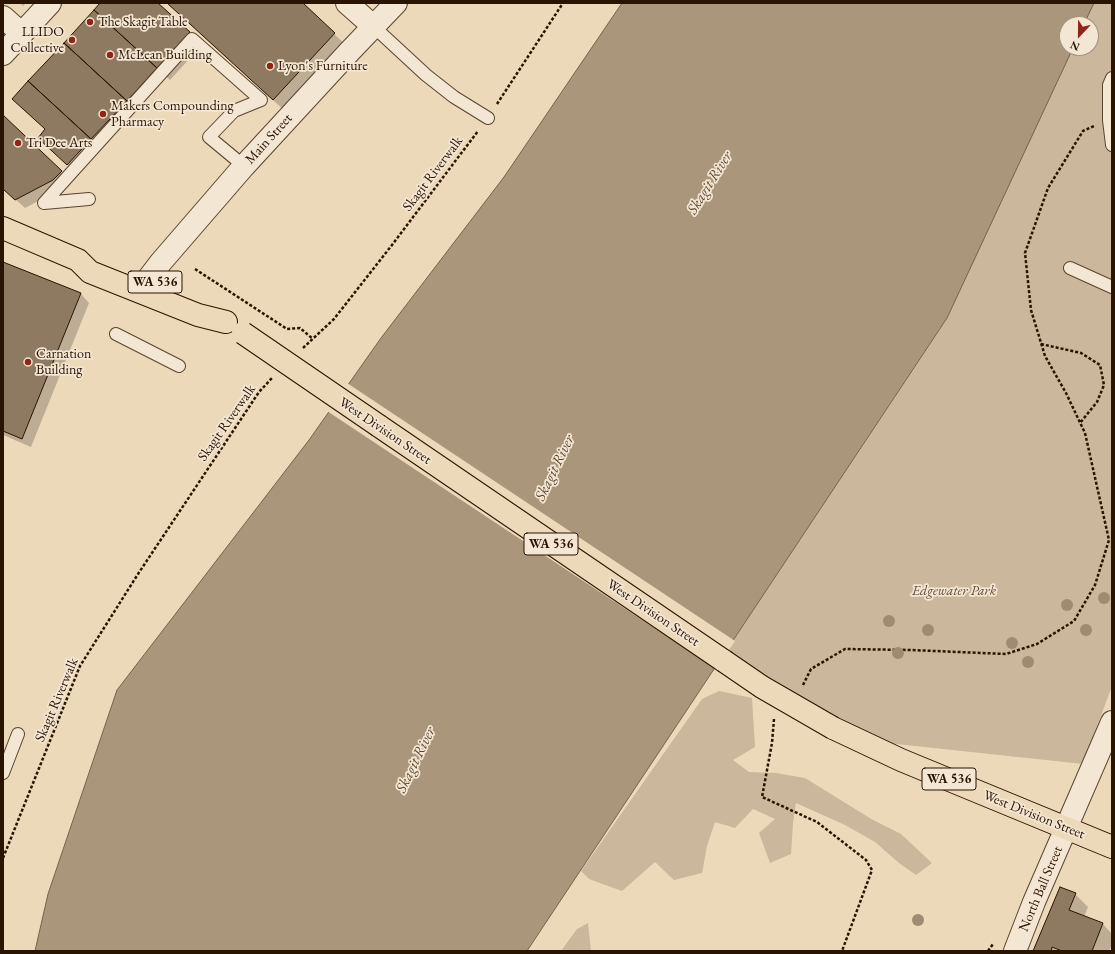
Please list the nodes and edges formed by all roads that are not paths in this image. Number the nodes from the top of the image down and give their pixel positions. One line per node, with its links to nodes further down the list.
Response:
1 (50, 3): 6 (street)
2 (347, 3): 5 (street)
3 (396, 3): 5 (street, Main Street)
4 (3, 17): 6 (street)
5 (373, 26): 9 (lane); 11 (street, Main Street)
6 (22, 34): 7 (street)
7 (3, 54)
8 (1112, 78): 10 (lane)
9 (488, 118)
10 (1112, 145)
11 (244, 166): 12 (lane); 16 (street, Main Street)
12 (89, 199)
13 (3, 228): 14 (main road, West Division Street / WA 536)
14 (78, 260): 16 (main road, West Division Street / WA 536); 18 (main road, West Division Street / WA 536)
15 (1070, 268): 17 (lane)
16 (148, 279): 18 (main road, West Division Street / WA 536)
17 (1112, 288)
18 (235, 327): 24 (main road, West Division Street / WA 536, bridge)
19 (116, 334): 20 (lane)
20 (179, 366)
21 (1112, 722): 24 (street, North Ball Street)
22 (18, 734): 23 (lane)
23 (3, 773)
24 (1066, 828): 25 (main road, West Division Street / WA 536); 26 (street, North Ball Street)
25 (1112, 847)
26 (1016, 951)

